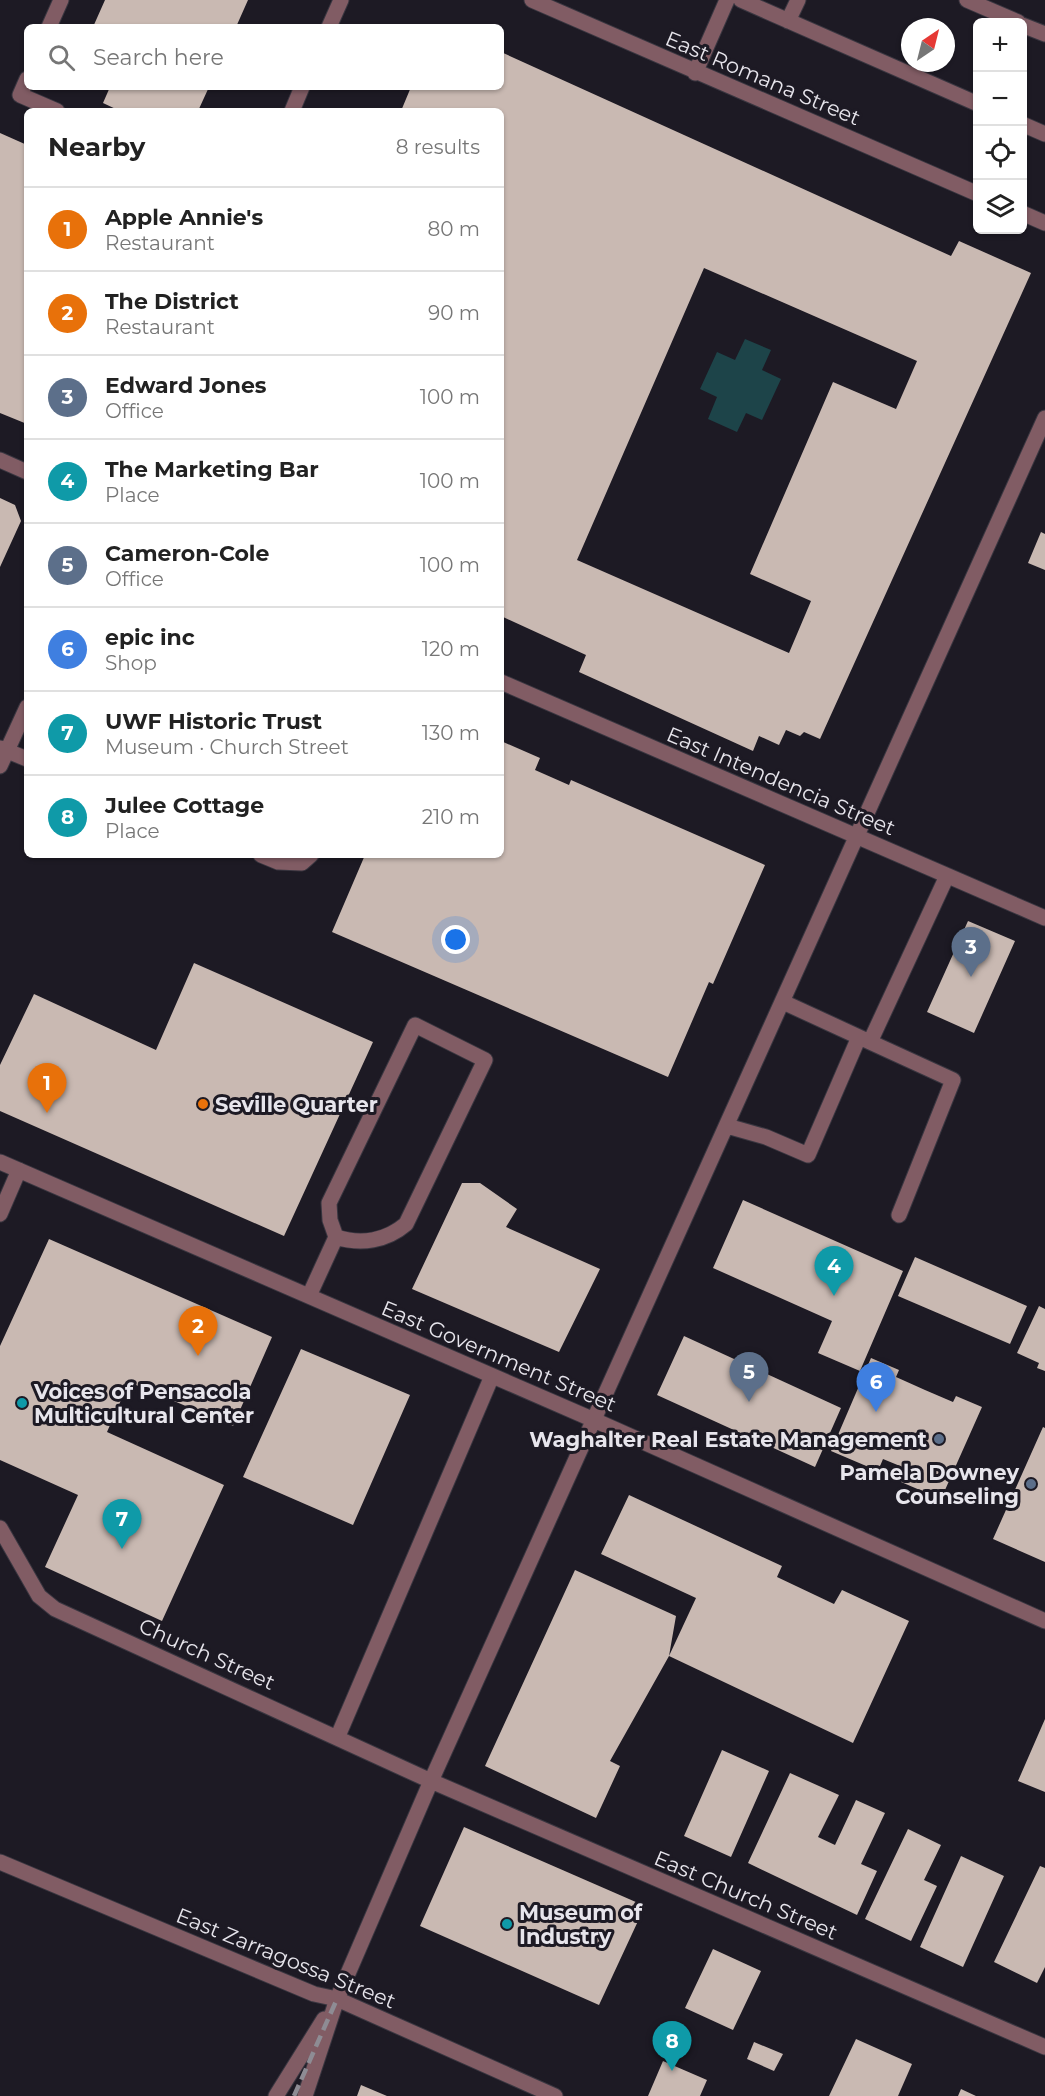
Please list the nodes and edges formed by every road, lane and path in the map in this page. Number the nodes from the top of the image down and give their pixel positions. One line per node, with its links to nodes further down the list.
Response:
1 (61, 0): 10 (street)
2 (341, 0): 11 (street)
3 (532, 0): 14 (street, East Romana Street)
4 (728, 0): 14 (street)
5 (741, 0): 9 (street)
6 (798, 0): 9 (street)
7 (967, 0): 8 (street)
8 (1009, 18)
9 (788, 21): 17 (street)
10 (50, 24)
11 (330, 24)
12 (1027, 27): 13 (street)
13 (1045, 34)
14 (695, 73): 22 (street, East Romana Street)
15 (24, 86): 18 (street)
16 (301, 90): 19 (street)
17 (973, 102)
18 (50, 108)
19 (293, 108)
20 (1027, 126): 21 (street)
21 (1045, 134)
22 (973, 192)
23 (1027, 215): 24 (street)
24 (1045, 223)
25 (1045, 418): 33 (street)
26 (0, 460): 27 (street)
27 (24, 471)
28 (504, 683): 33 (street, East Intendencia Street)
29 (24, 712): 30 (street)
30 (3, 750): 31 (street); 32 (street)
31 (24, 758)
32 (0, 766)
33 (857, 837): 36 (street, East Intendencia Street); 38 (street)
34 (268, 858): 35 (street)
35 (308, 858)
36 (947, 876): 37 (street, East Intendencia Street); 39 (street)
37 (1045, 918)
38 (783, 1002): 39 (street); 40 (street)
39 (865, 1040): 40 (street); 44 (street)
40 (727, 1126): 48 (street)
41 (0, 1162): 42 (street, East Government Street)
42 (19, 1170): 43 (street); 46 (street, East Government Street)
43 (0, 1215)
44 (899, 1215)
45 (336, 1237): 45 (street); 46 (street)
46 (309, 1296): 47 (street, East Government Street)
47 (492, 1376): 48 (street, East Government Street); 51 (street)
48 (594, 1420): 50 (street, East Government Street); 52 (street)
49 (0, 1528): 51 (street, Church Street)
50 (1045, 1621)
51 (338, 1736): 52 (street, Church Street)
52 (431, 1781): 54 (street); 55 (street, East Church Street)
53 (1, 1865): 54 (street, East Zarragossa Street)
54 (337, 1999): 56 (street); 57 (street); 58 (street, East Zarragossa Street)
55 (1045, 2047)
56 (276, 2096)
57 (305, 2096)
58 (555, 2096)

